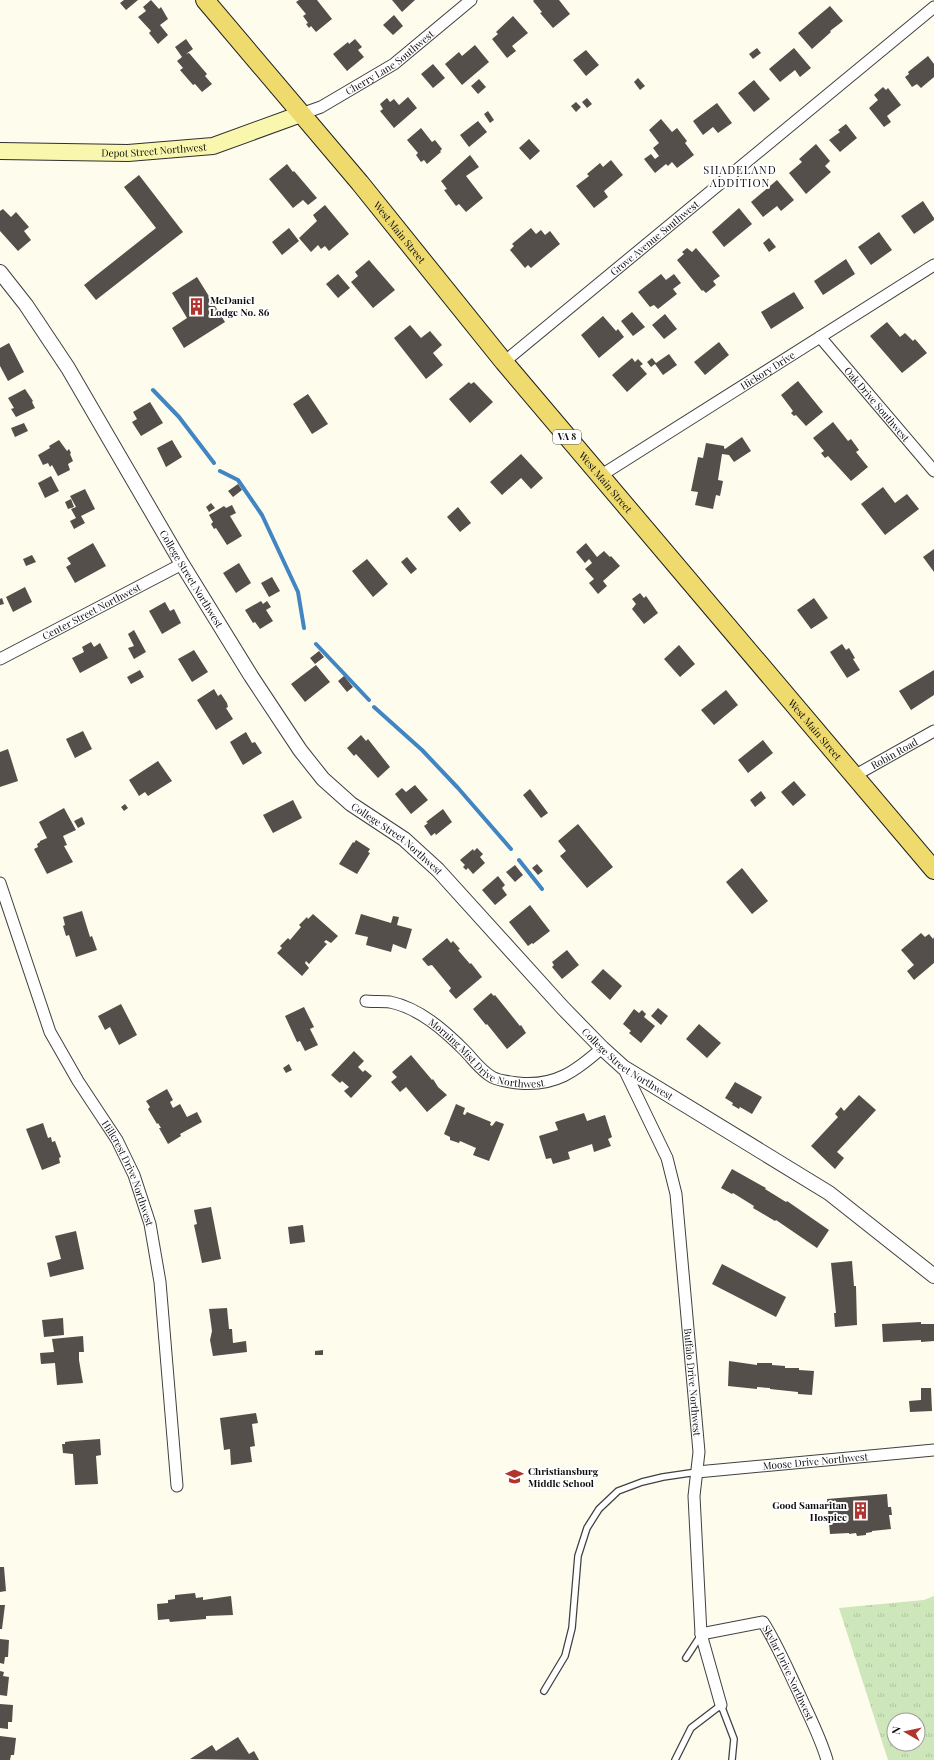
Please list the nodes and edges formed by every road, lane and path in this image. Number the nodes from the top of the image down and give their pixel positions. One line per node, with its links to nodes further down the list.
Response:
1 (205, 0): 4 (main road, West Main Street / VA 8)
2 (470, 0): 4 (street, Cherry Lane Southwest)
3 (934, 6): 9 (street, Grove Avenue Southwest)
4 (301, 114): 5 (main road, Depot Street Northwest); 9 (main road, West Main Street / VA 8)
5 (0, 151)
6 (934, 264): 8 (street, Hickory Drive)
7 (0, 272): 12 (street, College Street Northwest)
8 (820, 337): 10 (street, Oak Drive Southwest); 11 (street, Hickory Drive)
9 (504, 362): 11 (main road, West Main Street / VA 8)
10 (934, 472)
11 (600, 476): 15 (main road, West Main Street / VA 8)
12 (182, 564): 13 (street, Center Street Northwest); 19 (street, College Street Northwest)
13 (0, 659)
14 (934, 731): 15 (street, Robin Road)
15 (854, 776): 16 (main road, West Main Street / VA 8)
16 (934, 870)
17 (0, 883): 24 (street, Hillcrest Drive Northwest)
18 (366, 1001): 19 (street, Morning Mist Drive Northwest)
19 (602, 1048): 20 (street, College Street Northwest)
20 (623, 1067): 21 (street, College Street Northwest); 23 (street, Buffalo Drive Northwest)
21 (934, 1276)
22 (934, 1450): 23 (street, Moose Drive Northwest)
23 (697, 1472): 25 (street, Buffalo Drive Northwest); 27 (lane)
24 (177, 1486)
25 (701, 1634): 26 (lane); 28 (street, Buffalo Drive Northwest); 31 (street, Skylar Drive Northwest)
26 (686, 1658)
27 (544, 1691)
28 (720, 1705): 29 (lane); 30 (lane)
29 (675, 1760)
30 (732, 1760)
31 (826, 1760)

